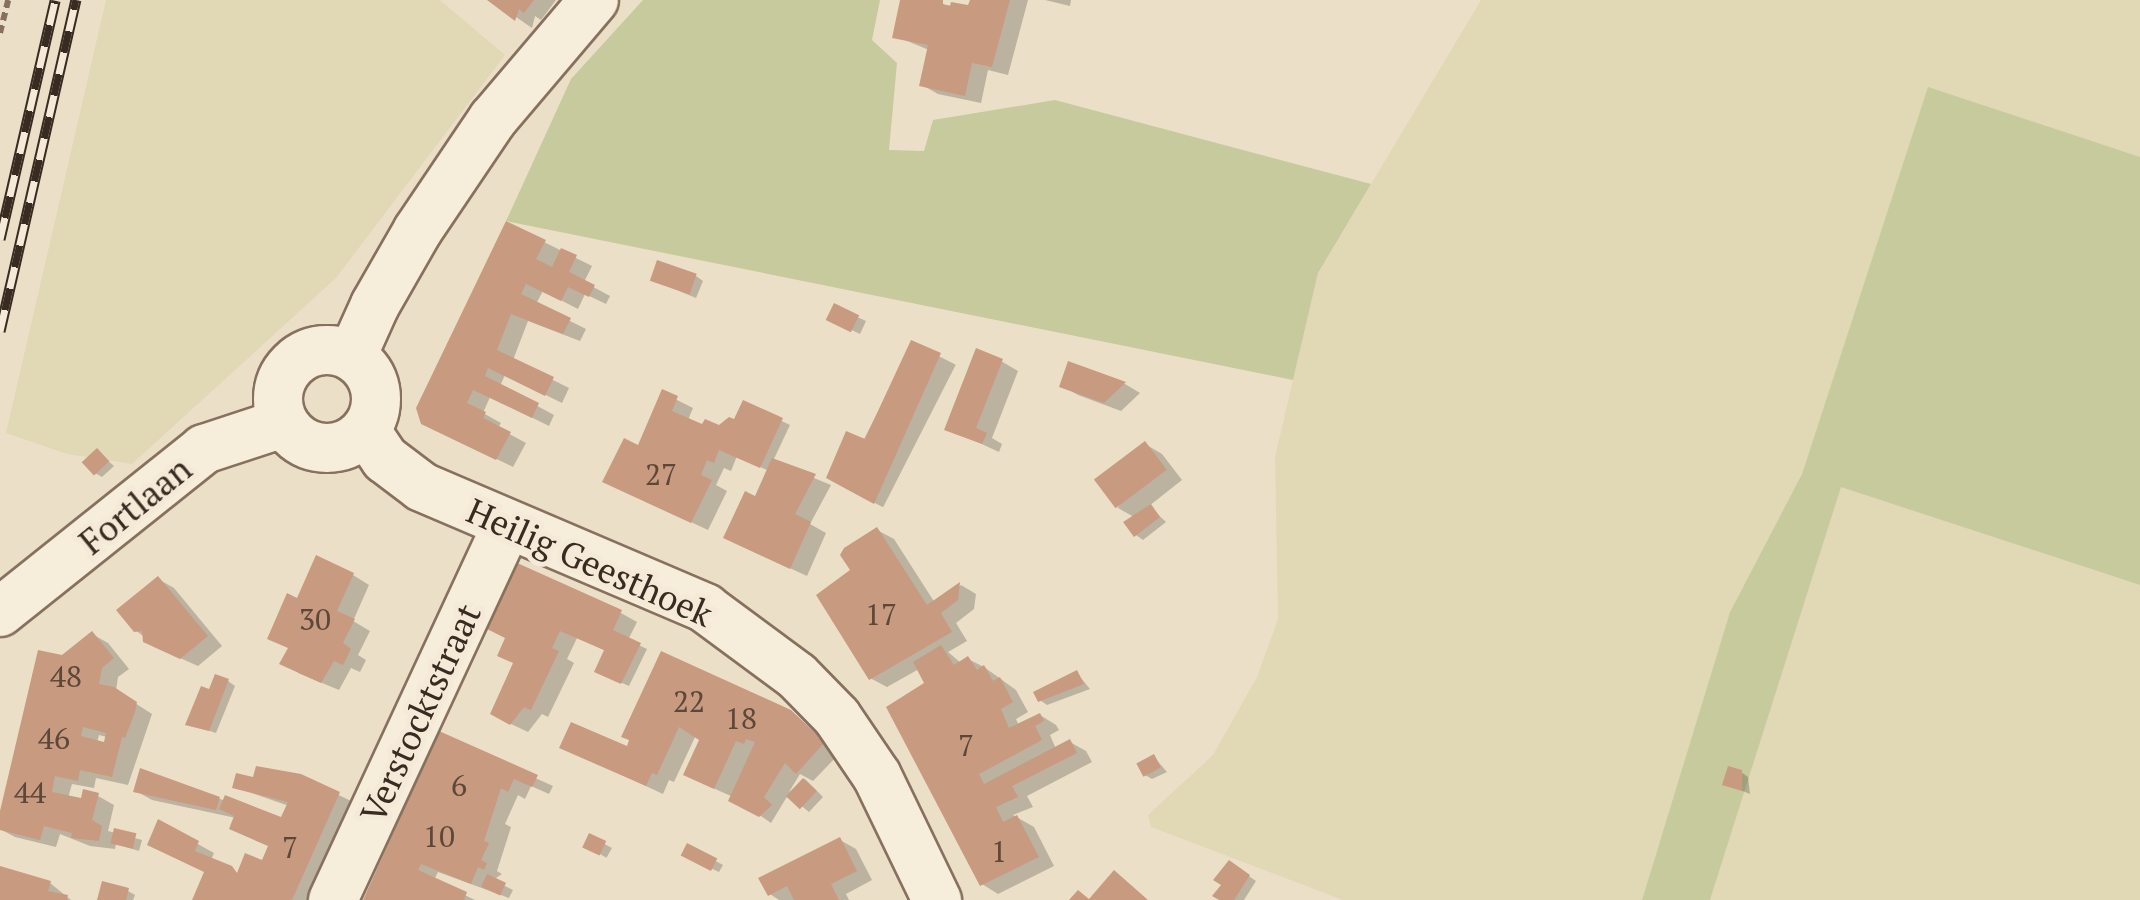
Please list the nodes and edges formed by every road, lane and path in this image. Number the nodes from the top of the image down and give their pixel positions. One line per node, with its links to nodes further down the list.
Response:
1 (8, 0): 3 (path)
2 (594, 0): 4 (street)
3 (0, 33)
4 (352, 356): 5 (street); 6 (street)
5 (283, 424): 6 (street); 8 (street, Fortlaan)
6 (366, 431): 7 (street, Heilig Geesthoek)
7 (507, 526): 9 (street, Verstocktstraat); 10 (street, Heilig Geesthoek)
8 (0, 612)
9 (333, 900)
10 (938, 900)

